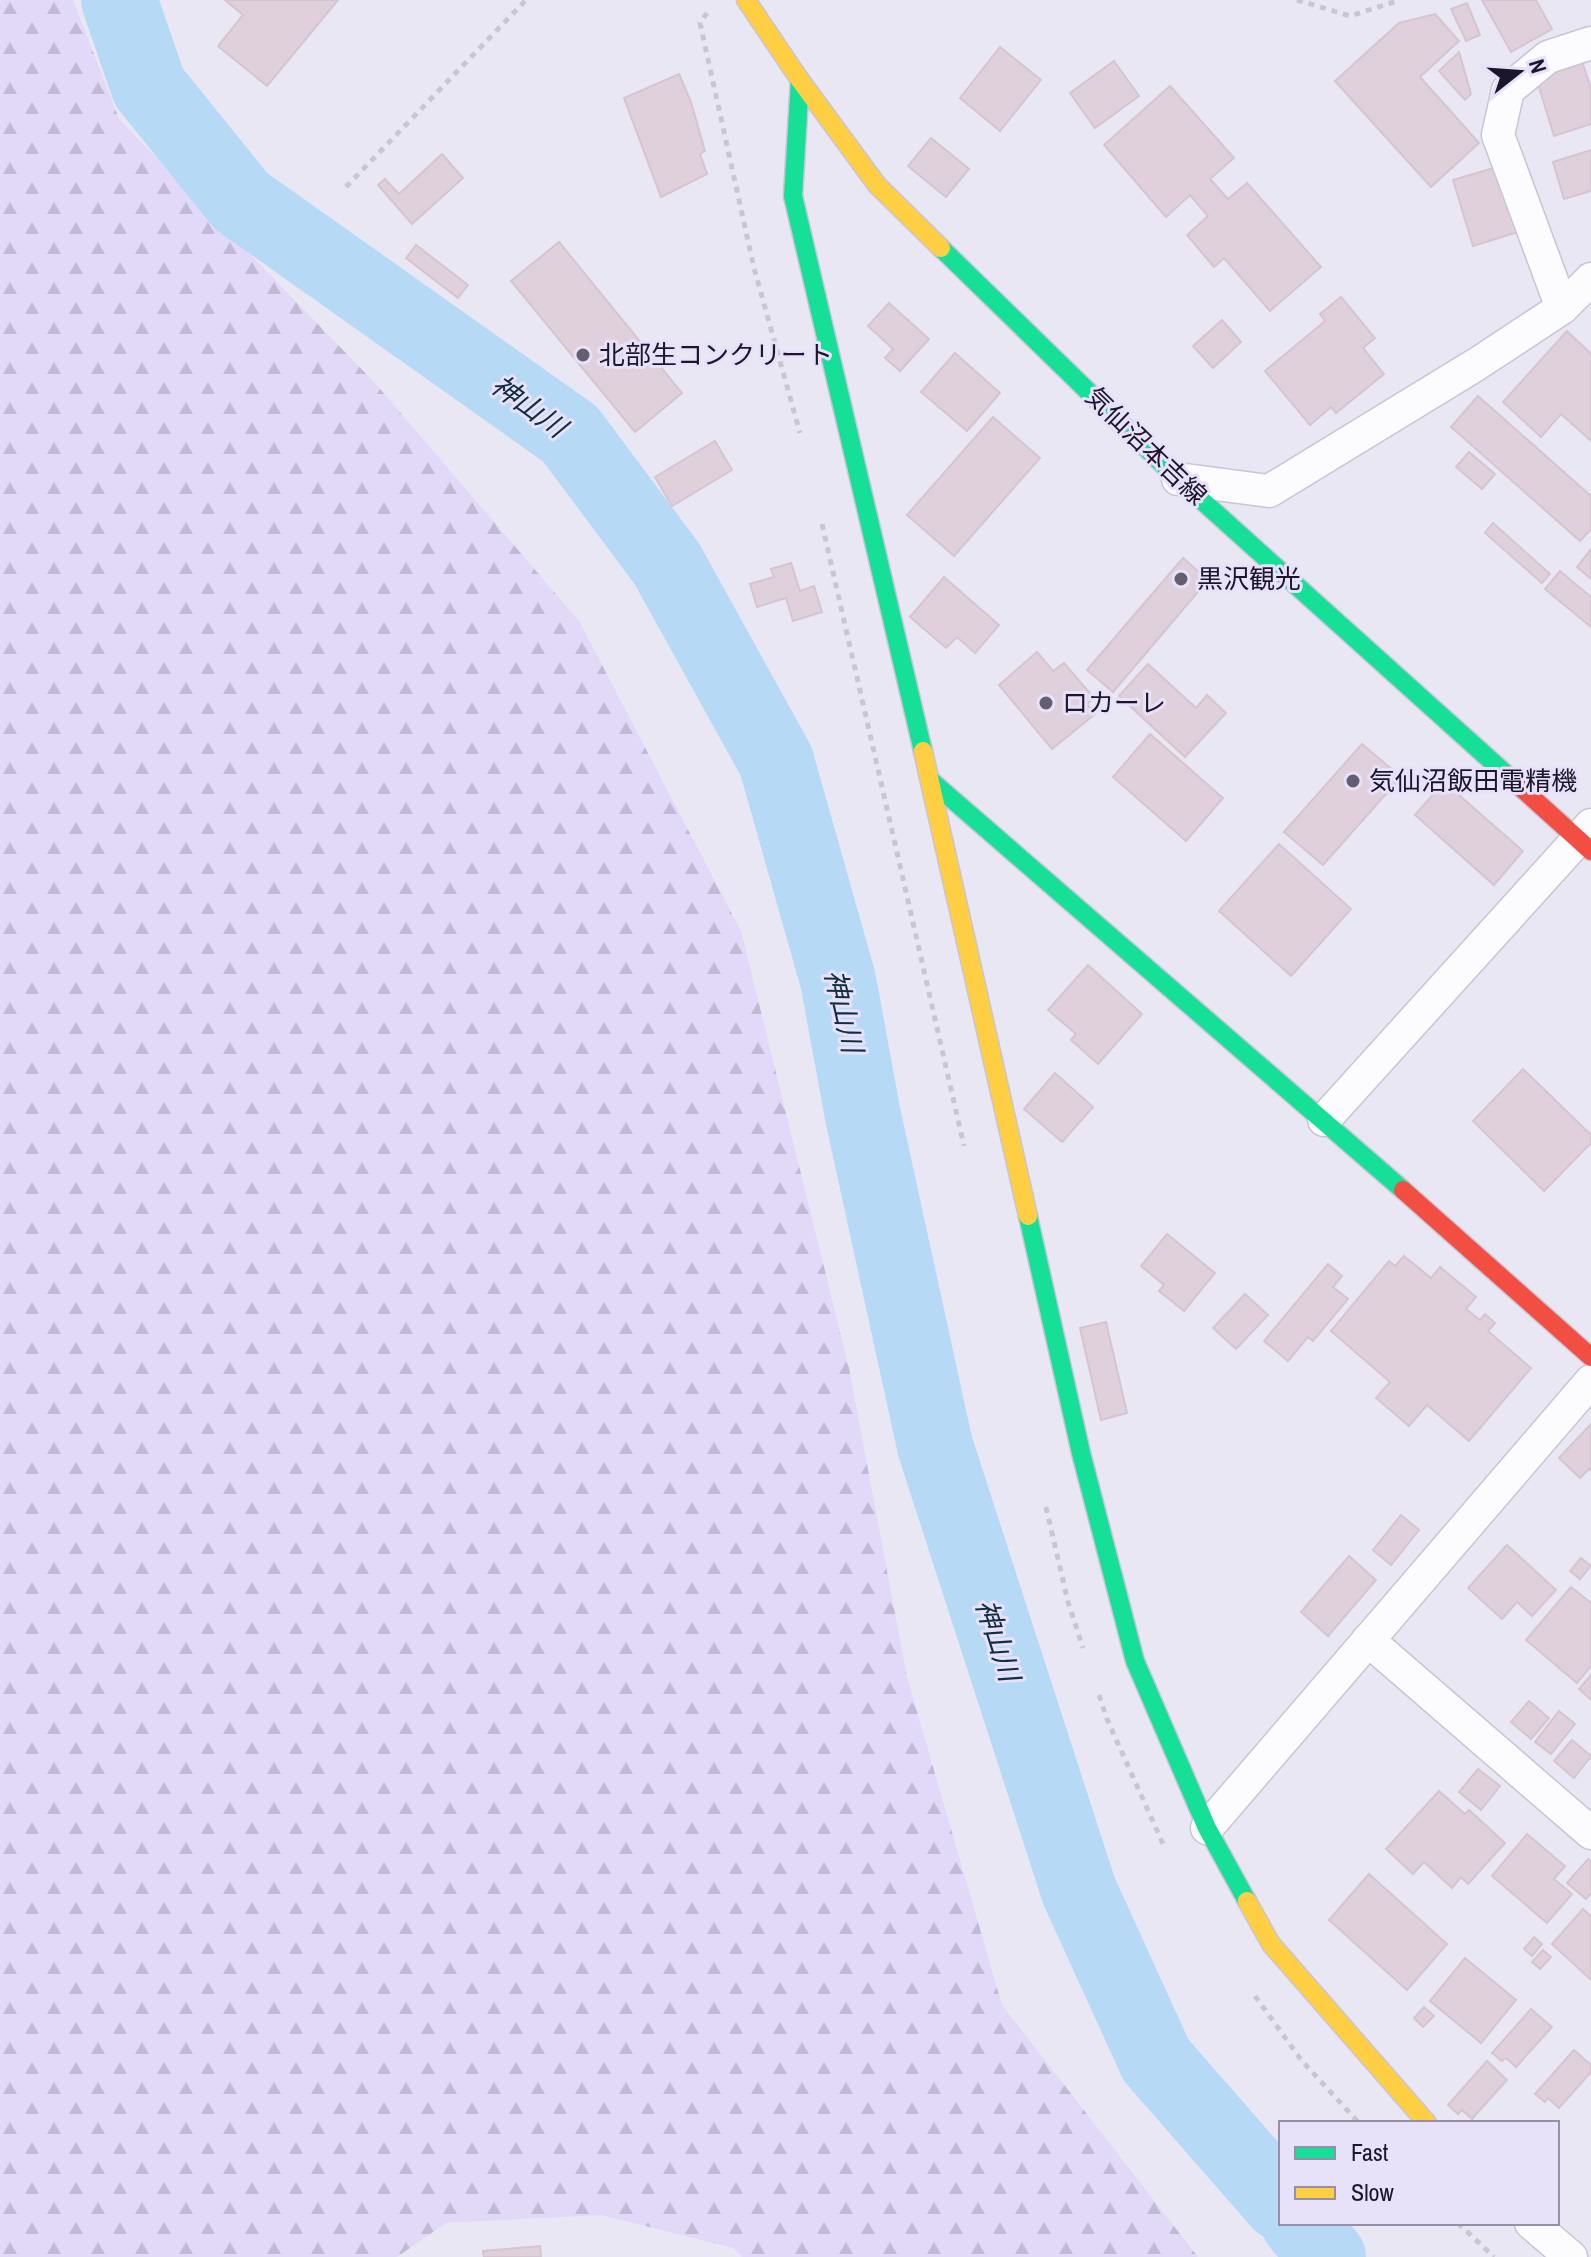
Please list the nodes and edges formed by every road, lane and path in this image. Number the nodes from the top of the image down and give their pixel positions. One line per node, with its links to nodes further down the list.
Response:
1 (526, 0): 7 (path)
2 (746, 0): 6 (street, 気仙沼本吉線)
3 (1297, 0): 4 (path)
4 (1400, 0)
5 (1591, 43): 9 (street)
6 (800, 80): 10 (street, 気仙沼本吉線); 11 (street)
7 (346, 187)
8 (1591, 279): 9 (street)
9 (1562, 308): 10 (street)
10 (1178, 479): 12 (street, 気仙沼本吉線)
11 (930, 780): 13 (street); 17 (street)
12 (1587, 839): 13 (street)
13 (1324, 1120): 14 (street)
14 (1591, 1357)
15 (1591, 1381): 16 (street)
16 (1368, 1640): 17 (street); 18 (street)
17 (1207, 1828): 19 (street)
18 (1591, 1833)
19 (1425, 2121)
20 (1460, 2225): 22 (path)
21 (1533, 2225): 23 (street)
22 (1494, 2257)
23 (1571, 2257)

